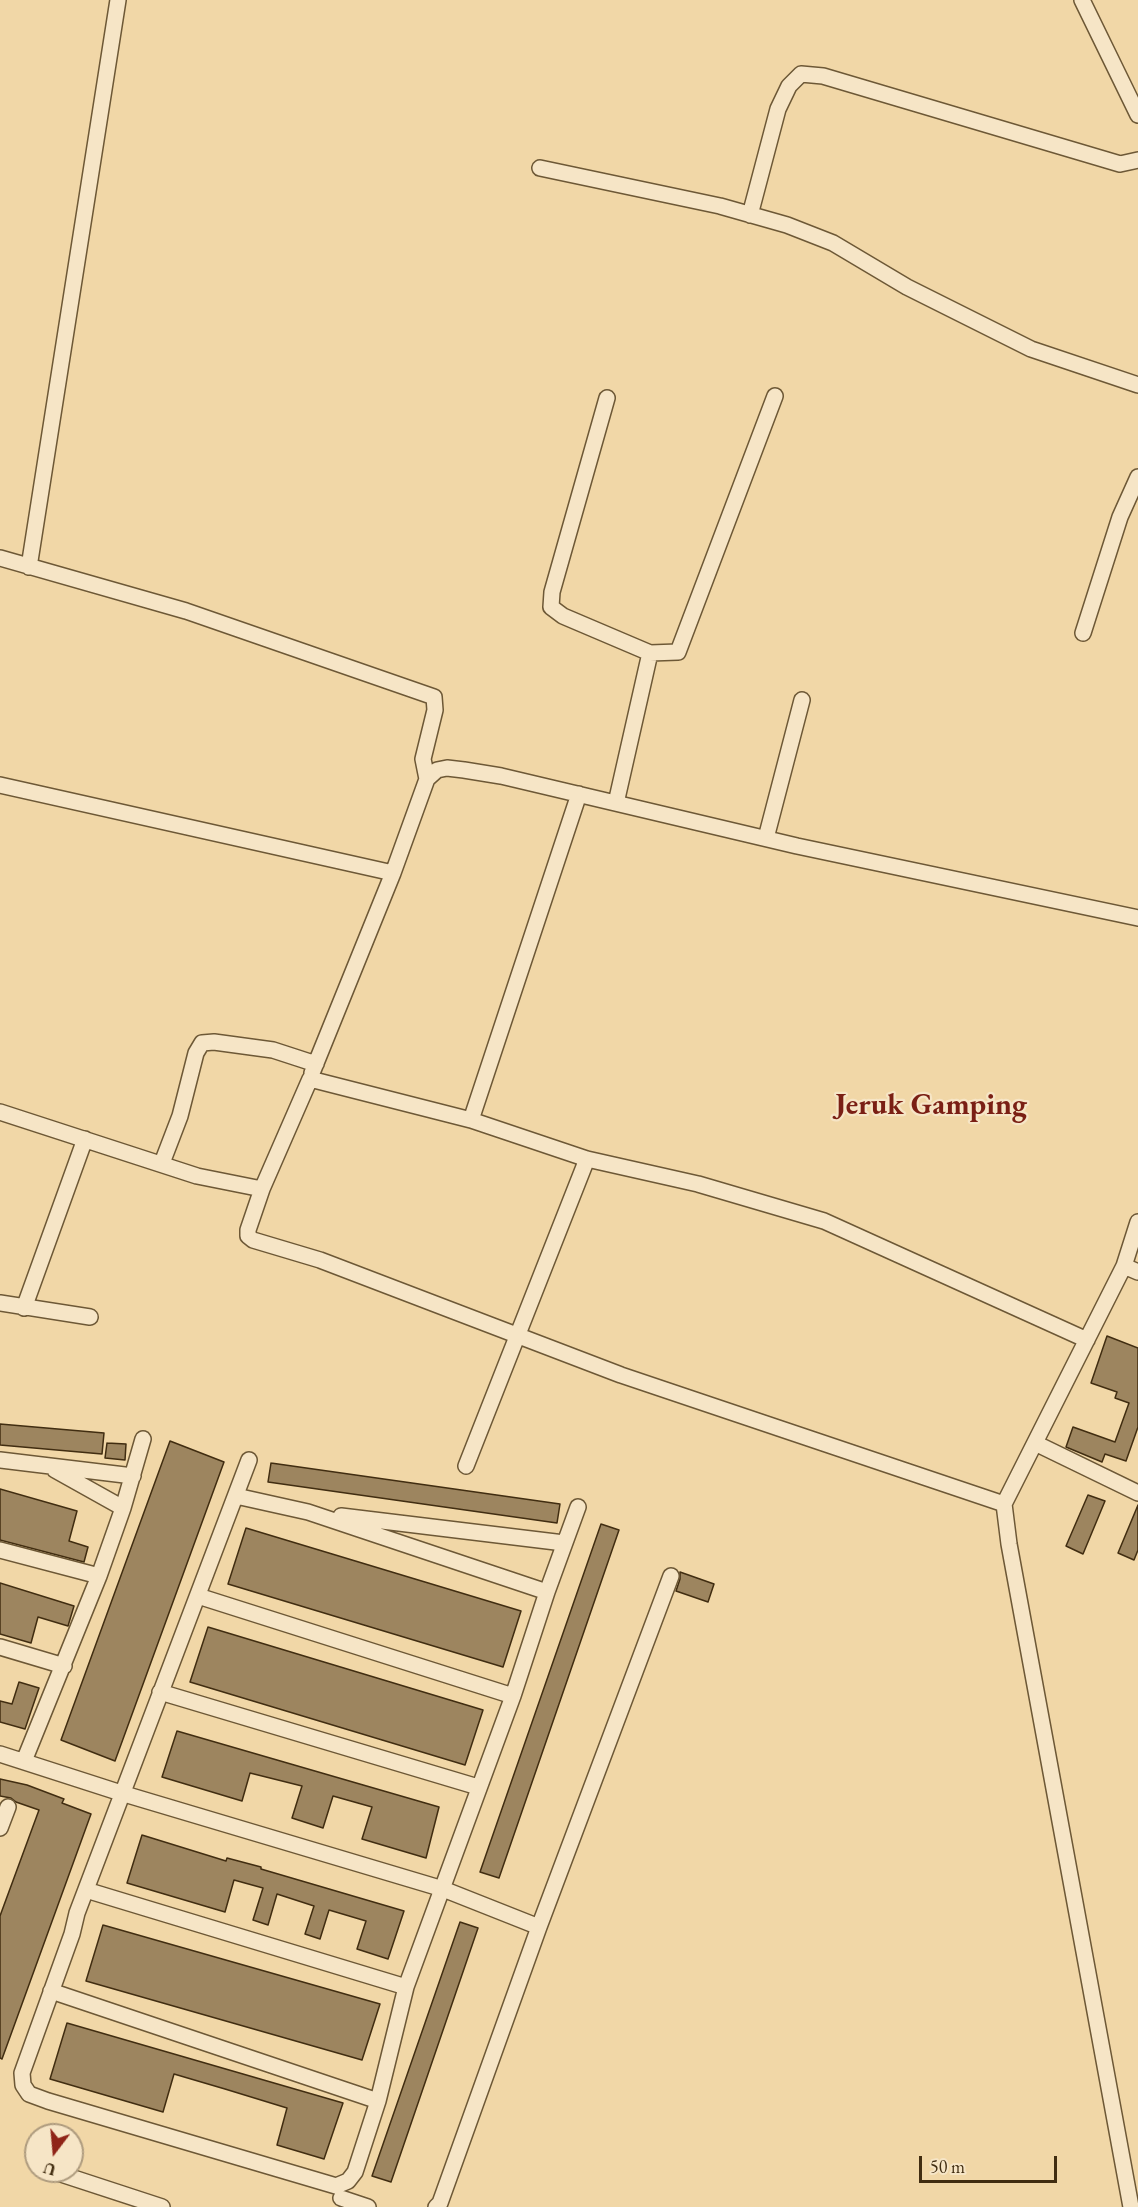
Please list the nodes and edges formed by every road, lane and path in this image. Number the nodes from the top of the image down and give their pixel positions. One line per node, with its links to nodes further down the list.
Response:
1 (118, 0): 12 (street)
2 (1082, 0): 3 (street)
3 (1138, 115)
4 (1138, 160): 6 (street)
5 (540, 168): 6 (street)
6 (750, 215): 7 (street)
7 (1138, 385)
8 (775, 396): 14 (street)
9 (607, 398): 14 (street)
10 (1138, 477): 13 (street)
11 (0, 558): 12 (street)
12 (29, 567): 16 (street)
13 (1083, 633)
14 (650, 653): 19 (street)
15 (802, 700): 20 (street)
16 (427, 779): 18 (street); 21 (street)
17 (0, 785): 21 (street)
18 (579, 794): 19 (street); 26 (street)
19 (616, 803): 20 (street)
20 (766, 838): 22 (street)
21 (393, 873): 23 (street)
22 (1138, 918)
23 (316, 1064): 24 (street); 29 (street)
24 (310, 1079): 26 (street); 30 (street)
25 (0, 1112): 27 (street)
26 (471, 1120): 28 (street)
27 (85, 1139): 29 (street); 34 (street)
28 (587, 1159): 36 (street); 37 (street)
29 (162, 1164): 30 (street)
30 (262, 1189): 36 (street)
31 (1138, 1222): 32 (street)
32 (1130, 1269): 37 (street)
33 (0, 1303): 34 (street)
34 (24, 1308): 35 (street)
35 (90, 1317)
36 (518, 1336): 43 (street); 47 (street)
37 (1087, 1340): 39 (street)
38 (143, 1439): 44 (street)
39 (1037, 1445): 45 (street); 47 (street)
40 (0, 1460): 42 (street)
41 (249, 1460): 46 (street)
42 (48, 1466): 44 (street); 49 (street)
43 (466, 1466)
44 (133, 1476): 49 (street)
45 (1138, 1493)
46 (236, 1497): 50 (street); 56 (street)
47 (1004, 1504): 78 (street)
48 (578, 1507): 51 (street)
49 (123, 1508): 53 (street)
50 (308, 1512): 51 (street); 55 (street)
51 (564, 1543): 55 (street)
52 (0, 1550): 53 (street)
53 (99, 1576): 58 (street)
54 (671, 1576): 69 (street)
55 (547, 1592): 60 (street)
56 (198, 1596): 59 (street); 60 (street)
57 (0, 1647): 58 (street)
58 (64, 1666): 62 (street)
59 (160, 1692): 63 (street); 64 (street)
60 (513, 1696): 63 (street)
61 (0, 1754): 62 (street)
62 (24, 1761): 64 (street)
63 (478, 1787): 67 (street)
64 (121, 1793): 67 (street); 68 (street)
65 (8, 1807): 66 (street)
66 (0, 1828)
67 (443, 1889): 69 (street); 70 (street)
68 (86, 1890): 70 (street); 71 (street)
69 (539, 1927): 77 (street)
70 (406, 1987): 72 (street)
71 (51, 1990): 72 (street); 74 (street)
72 (378, 2101): 74 (street)
73 (84, 2181): 75 (street)
74 (341, 2197): 76 (street)
75 (162, 2207)
76 (368, 2207)
77 (436, 2207)
78 (1131, 2207)

